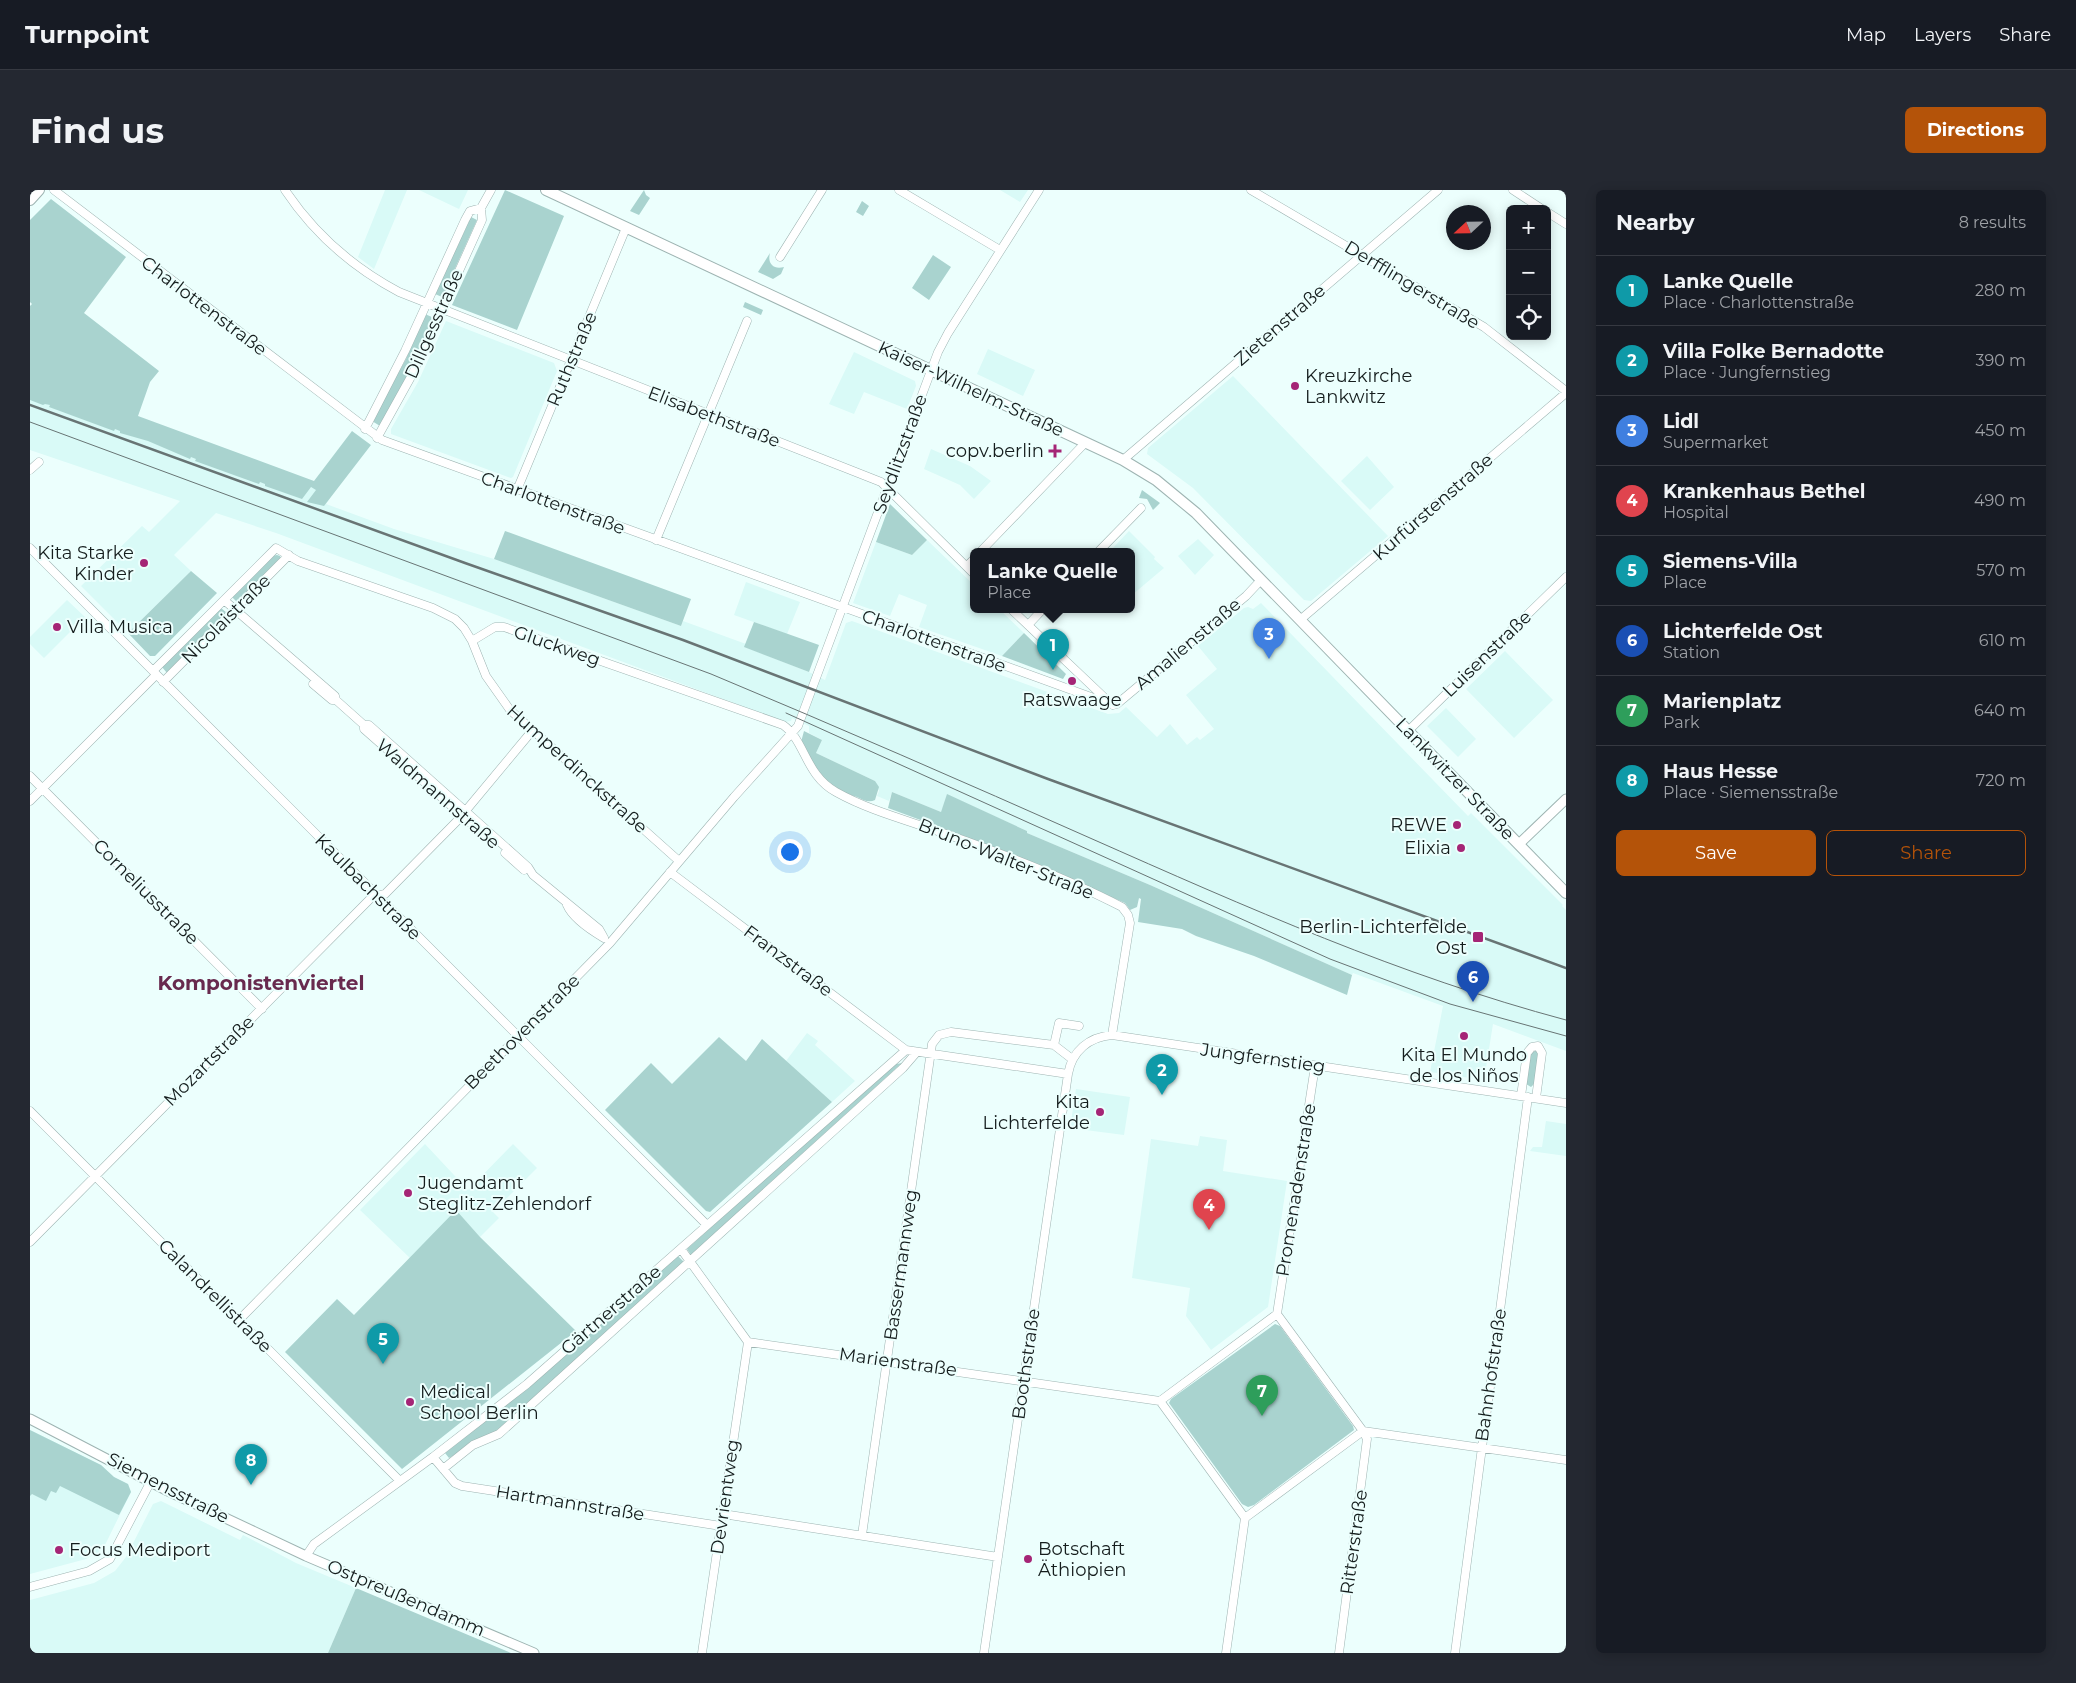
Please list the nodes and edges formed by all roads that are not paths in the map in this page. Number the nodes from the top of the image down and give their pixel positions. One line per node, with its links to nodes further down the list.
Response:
1 (39, 190): 12 (main road)
2 (54, 190): 28 (street, Charlottenstraße)
3 (285, 190): 21 (street, Elisabethstraße)
4 (491, 190): 14 (street, Dillgesstraße)
5 (546, 190): 17 (main road, Kaiser-Wilhelm-Straße)
6 (822, 190): 20 (street)
7 (899, 190): 18 (street)
8 (1039, 190): 18 (street, Seydlitzstraße)
9 (1251, 190): 19 (street, Derfflingerstraße)
10 (1438, 190): 19 (street, Zietenstraße)
11 (1513, 190): 13 (street)
12 (30, 200)
13 (1536, 205)
14 (481, 208): 21 (street, Dillgesstraße); 22 (street, Dillgesstraße)
15 (1551, 215): 16 (street)
16 (1566, 224)
17 (626, 228): 24 (street, Ruthstraße); 25 (main road, Kaiser-Wilhelm-Straße)
18 (1000, 250): 25 (street, Seydlitzstraße)
19 (1362, 256): 26 (street, Derfflingerstraße); 31 (street, Zietenstraße)
20 (780, 257)
21 (426, 303): 22 (street, Elisabethstraße); 28 (street, Dillgesstraße)
22 (441, 309): 24 (street, Elisabethstraße); 29 (street, Dillgesstraße)
23 (747, 321): 27 (street)
24 (571, 360): 27 (street, Elisabethstraße); 35 (street, Ruthstraße)
25 (931, 370): 30 (main road, Kaiser-Wilhelm-Straße); 34 (street, Seydlitzstraße)
26 (1566, 392): 52 (street, Kurfürstenstraße)
27 (708, 415): 34 (street, Elisabethstraße); 37 (street)
28 (365, 429): 29 (street, Charlottenstraße)
29 (377, 438): 35 (street, Charlottenstraße)
30 (1085, 442): 31 (main road, Kaiser-Wilhelm-Straße); 39 (street)
31 (1122, 460): 46 (main road, Kaiser-Wilhelm-Straße)
32 (39, 462): 33 (street)
33 (30, 470)
34 (887, 488): 43 (street, Elisabethstraße); 48 (street, Seydlitzstraße)
35 (517, 490): 37 (street, Charlottenstraße)
36 (1141, 508): 40 (street)
37 (656, 540): 48 (street, Charlottenstraße)
38 (30, 548): 56 (street, Kaulbachstraße)
39 (984, 548)
40 (1102, 548)
41 (289, 555): 47 (street, Nicolaistraße); 49 (street, Nicolaistraße); 54 (street)
42 (970, 563): 43 (street)
43 (967, 566): 44 (street, Elisabethstraße)
44 (970, 569)
45 (1566, 576): 60 (street, Luisenstraße)
46 (1262, 580): 52 (main road, Kaiser-Wilhelm-Straße); 58 (street, Amalienstraße)
47 (224, 600): 49 (street, Waldmannstraße); 56 (street, Nicolaistraße)
48 (842, 608): 58 (street, Charlottenstraße); 61 (street, Seydlitzstraße)
49 (235, 610): 57 (street, Nicolaistraße); 66 (street, Waldmannstraße)
50 (1015, 613): 53 (street)
51 (1039, 613): 53 (street)
52 (1300, 620): 55 (main road, Kaiser-Wilhelm-Straße)
53 (1028, 625): 58 (street)
54 (472, 640): 59 (street, Humperdinckstraße); 61 (street, Gluckweg)
55 (1344, 665): 60 (main road, Lankwitzer Straße)
56 (154, 673): 57 (street, Kaulbachstraße); 63 (street, Nicolaistraße)
57 (163, 682): 71 (street, Kaulbachstraße)
58 (1113, 705)
59 (532, 731): 66 (street, Mozartstraße); 68 (street, Humperdinckstraße)
60 (1408, 731): 67 (main road, Lankwitzer Straße)
61 (793, 733): 68 (street, Beethovenstraße); 75 (street, Bruno-Walter-Straße)
62 (30, 776): 63 (street, Corneliusstraße)
63 (42, 788): 65 (street, Nicolaistraße); 73 (street, Corneliusstraße)
64 (1566, 799): 67 (street)
65 (30, 800)
66 (463, 813): 71 (street, Mozartstraße); 72 (street, Waldmannstraße)
67 (1518, 844): 70 (main road, Lankwitzer Straße)
68 (679, 861): 69 (street, Beethovenstraße)
69 (670, 872): 72 (street, Beethovenstraße); 78 (street, Franzstraße)
70 (1566, 893)
71 (377, 896): 73 (street, Mozartstraße); 76 (street, Kaulbachstraße)
72 (610, 943): 76 (street, Beethovenstraße)
73 (262, 1009): 87 (street, Mozartstraße)
74 (1079, 1026): 77 (street)
75 (1112, 1035): 81 (street, Jungfernstieg); 82 (street, Jungfernstieg)
76 (518, 1036): 88 (street, Kaulbachstraße); 93 (street, Beethovenstraße)
77 (1054, 1045): 80 (street, Bassermannweg); 81 (street)
78 (906, 1050): 79 (street); 88 (street, Gärtnerstraße)
79 (916, 1053): 80 (street); 91 (street, Gärtnerstraße)
80 (932, 1055): 83 (street); 95 (street, Bassermannweg)
81 (1072, 1059): 83 (street, Jungfernstieg)
82 (1315, 1066): 84 (street, Jungfernstieg); 92 (street, Promenadenstraße)
83 (1068, 1074): 96 (street, Boothstraße)
84 (1528, 1097): 84 (street); 85 (street, Jungfernstieg); 100 (street, Bahnhofstraße)
85 (1566, 1103)
86 (30, 1110): 87 (street, Calandrellistraße)
87 (95, 1176): 89 (street, Mozartstraße); 93 (street, Calandrellistraße)
88 (707, 1225): 90 (street, Gärtnerstraße)
89 (30, 1242)
90 (681, 1249): 91 (street); 101 (street, Gärtnerstraße)
91 (691, 1261): 94 (street); 103 (street, Gärtnerstraße)
92 (1276, 1314): 97 (street); 99 (street)
93 (239, 1320): 105 (street, Calandrellistraße)
94 (748, 1342): 95 (street, Marienstraße); 106 (street, Devrientweg)
95 (887, 1361): 96 (street, Marienstraße); 109 (street, Bassermannweg)
96 (1024, 1381): 97 (street, Marienstraße); 111 (street, Boothstraße)
97 (1160, 1401): 107 (street)
98 (30, 1419): 104 (street, Siemensstraße)
99 (1364, 1432): 100 (street); 107 (street); 117 (street, Ritterstraße)
100 (1482, 1448): 102 (street); 118 (street, Bahnhofstraße)
101 (433, 1457): 103 (street, Hartmannstraße); 105 (street, Gärtnerstraße)
102 (1566, 1460)
103 (443, 1469): 108 (street, Hartmannstraße)
104 (151, 1481): 110 (street, Siemensstraße); 112 (street)
105 (400, 1481): 110 (street, Gärtnerstraße)
106 (723, 1514): 108 (street, Devrientweg); 109 (street)
107 (1245, 1518): 116 (street)
108 (721, 1526): 114 (street, Devrientweg)
109 (862, 1535): 111 (street)
110 (306, 1556): 113 (street, Ostpreußendamm)
111 (998, 1557): 115 (street, Boothstraße)
112 (30, 1588)
113 (534, 1653)
114 (702, 1653)
115 (984, 1653)
116 (1226, 1653)
117 (1339, 1653)
118 (1455, 1653)

